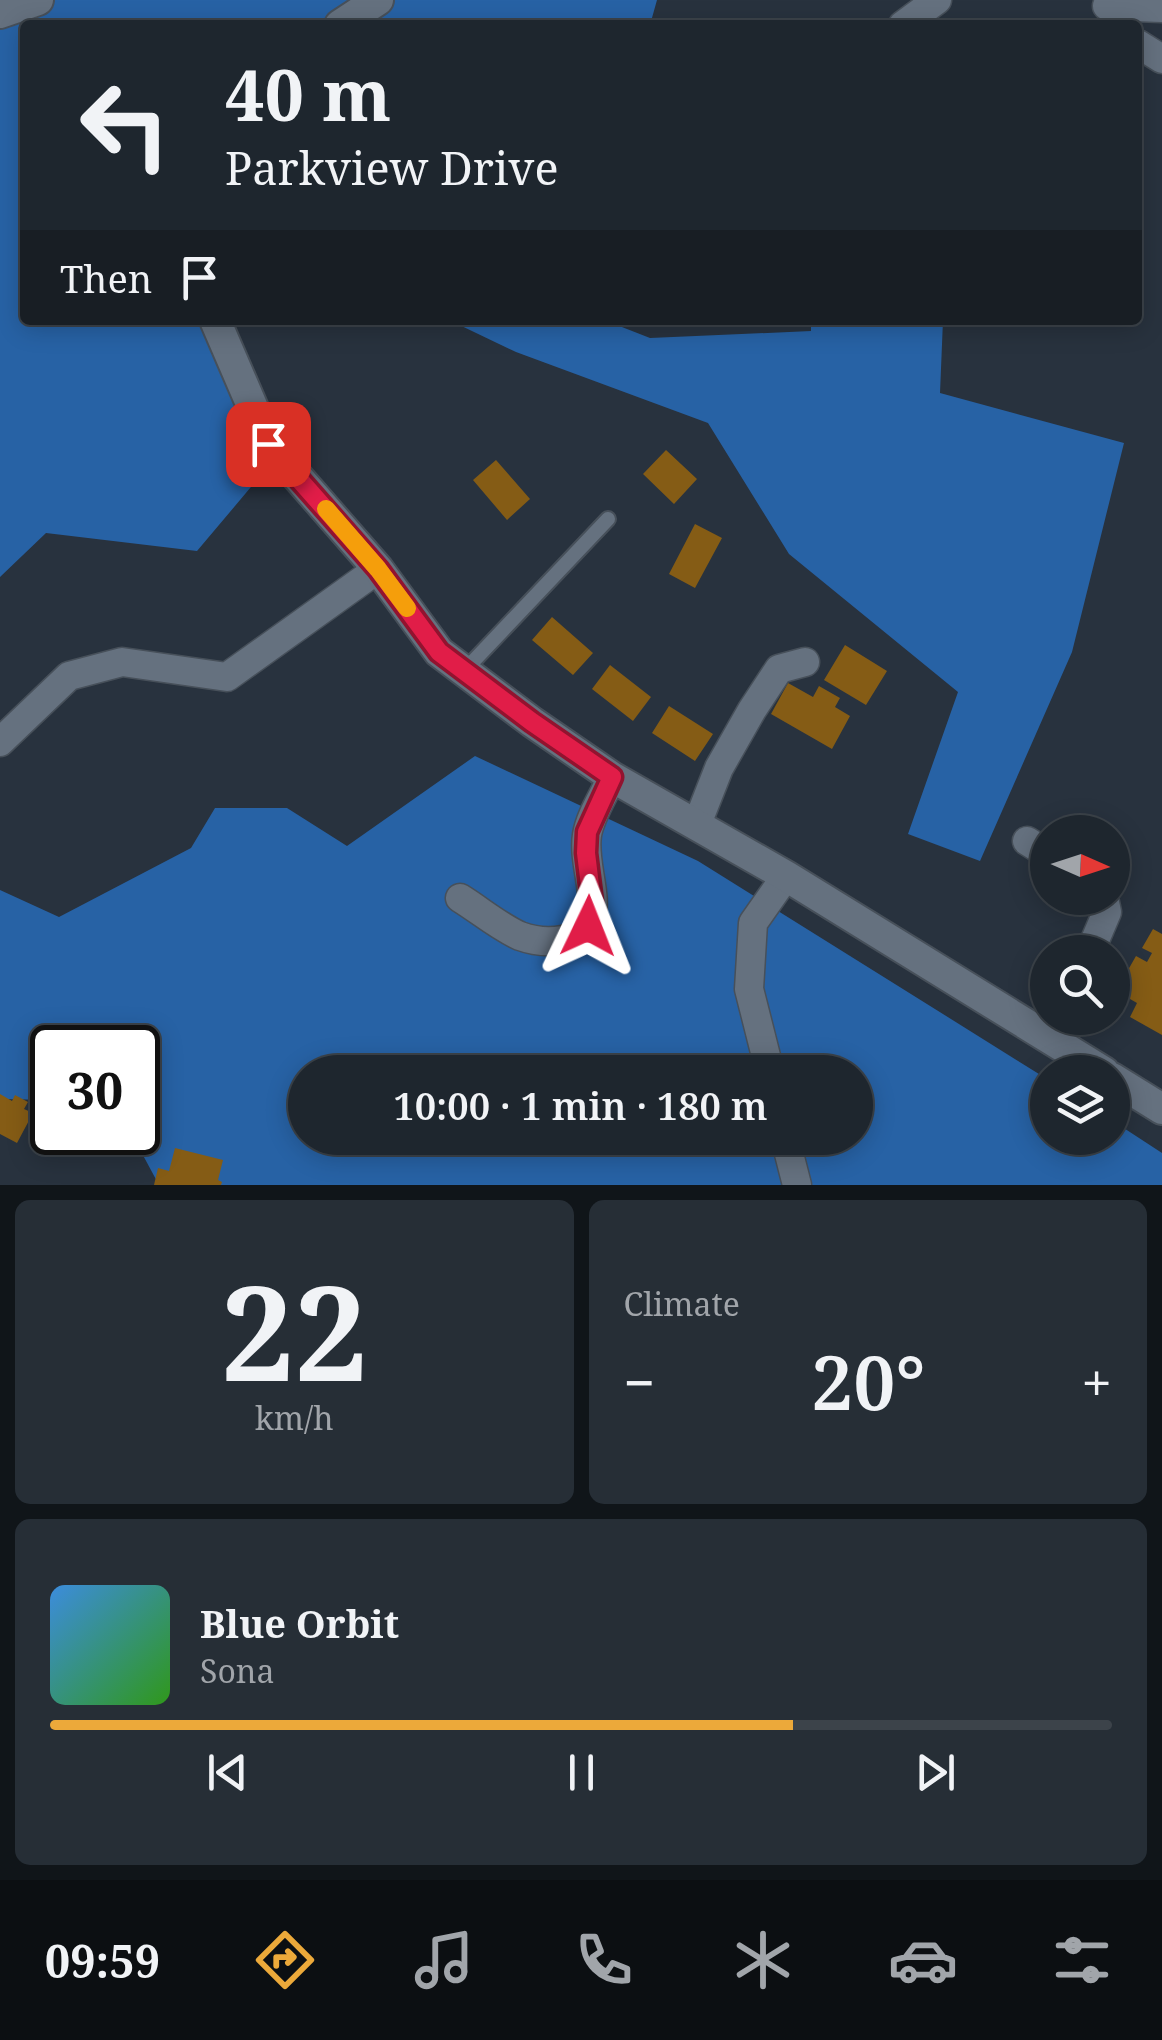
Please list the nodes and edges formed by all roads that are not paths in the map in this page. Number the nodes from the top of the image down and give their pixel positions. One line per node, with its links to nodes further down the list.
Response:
1 (38, 0): 6 (street)
2 (378, 0): 7 (street)
3 (936, 0): 8 (street)
4 (1162, 8): 5 (street)
5 (1109, 10)
6 (0, 14)
7 (348, 20)
8 (910, 20)
9 (217, 325): 11 (street)
10 (608, 519): 13 (lane)
11 (378, 569): 13 (street); 14 (street)
12 (805, 662): 16 (street)
13 (465, 670): 15 (street)
14 (0, 742)
15 (612, 777): 16 (street); 18 (street)
16 (697, 824): 17 (street)
17 (786, 876): 19 (street); 21 (street)
18 (460, 898)
19 (1030, 1013)
20 (1064, 1035): 22 (street)
21 (766, 1055)
22 (1085, 1055)
23 (1130, 1089): 24 (street)
24 (1162, 1109)
25 (789, 1155): 26 (street)
26 (797, 1185)

